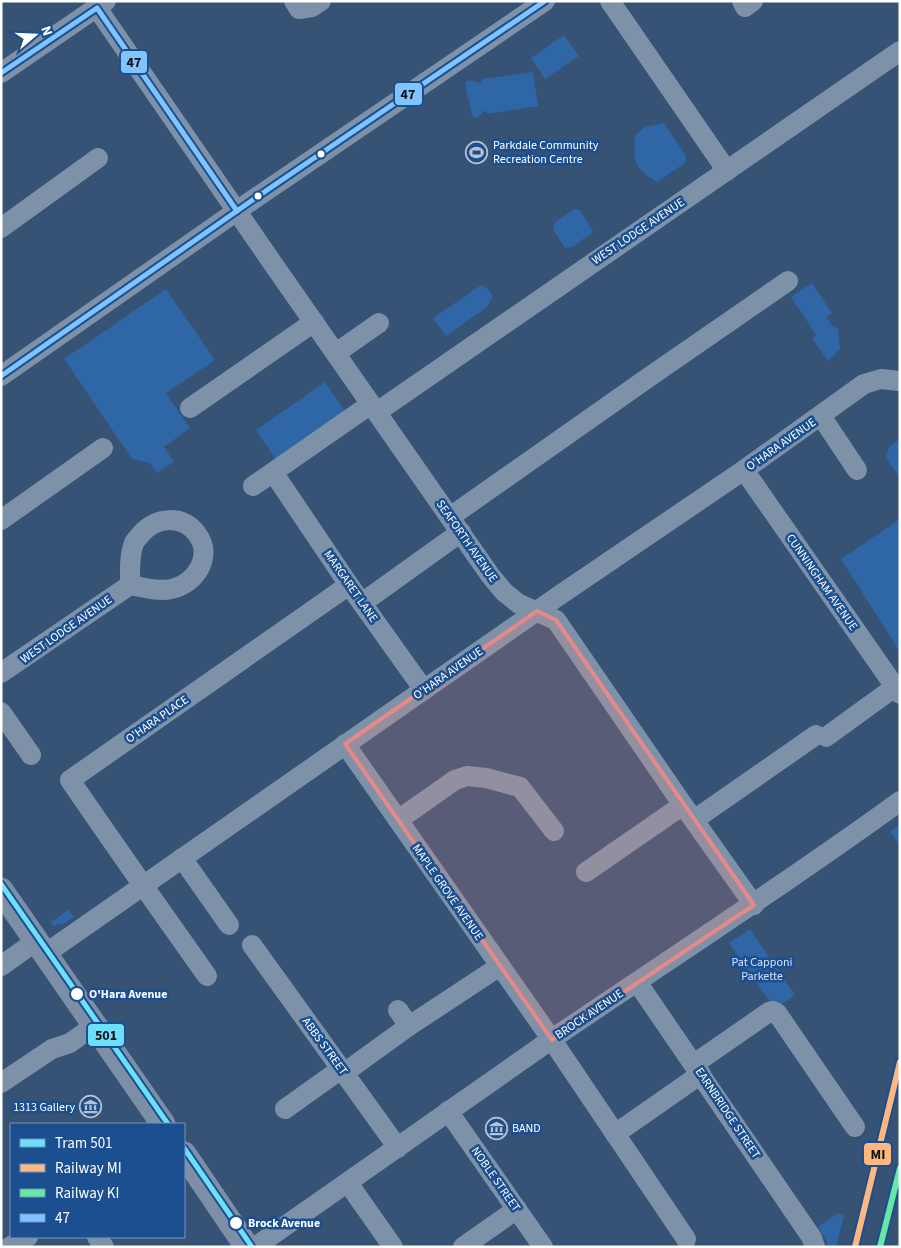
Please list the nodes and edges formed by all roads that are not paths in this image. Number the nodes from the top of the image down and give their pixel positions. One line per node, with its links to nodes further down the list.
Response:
1 (294, 1): 2 (street)
2 (321, 1)
3 (545, 1): 12 (street)
4 (610, 1): 11 (street)
5 (742, 1): 6 (street)
6 (753, 1)
7 (102, 4): 9 (street); 12 (street, SEAFORTH AVENUE)
8 (900, 52): 11 (street, WEST LODGE AVENUE)
9 (1, 73)
10 (98, 158): 13 (street)
11 (727, 171): 21 (street, WEST LODGE AVENUE)
12 (237, 212): 15 (street, SEAFORTH AVENUE); 18 (street)
13 (1, 228)
14 (788, 281): 29 (street)
15 (314, 322): 17 (street, SEAFORTH AVENUE); 20 (street)
16 (379, 323): 17 (street)
17 (336, 353): 21 (street, SEAFORTH AVENUE)
18 (1, 376)
19 (899, 381): 22 (street, O'HARA AVENUE)
20 (190, 408)
21 (374, 408): 27 (street, WEST LODGE AVENUE); 29 (street, SEAFORTH AVENUE)
22 (821, 416): 24 (street, O'HARA AVENUE); 25 (street)
23 (103, 448): 28 (street)
24 (744, 470): 33 (street, O'HARA AVENUE); 36 (street, CUNNINGHAM AVENUE)
25 (858, 470)
26 (280, 481): 31 (street, MARGARET LANE)
27 (253, 486)
28 (1, 520)
29 (455, 525): 32 (street); 33 (street, SEAFORTH AVENUE)
30 (130, 585): 34 (street, WEST LODGE AVENUE)
31 (349, 585): 32 (street, MARGARET LANE); 46 (street, O'HARA PLACE)
32 (362, 603): 35 (street, MARGARET LANE)
33 (537, 611): 35 (street, O'HARA AVENUE); 41 (street, SEAFORTH AVENUE)
34 (1, 673)
35 (424, 690): 38 (street, O'HARA AVENUE)
36 (897, 691): 41 (street)
37 (1, 712): 39 (street)
38 (345, 744): 42 (street, MAPLE GROVE AVENUE); 44 (street, O'HARA AVENUE)
39 (31, 755)
40 (900, 801): 48 (street, BROCK AVENUE)
41 (688, 812): 45 (street); 48 (street, SEAFORTH AVENUE)
42 (398, 820): 43 (street); 53 (street, MAPLE GROVE AVENUE)
43 (554, 831)
44 (182, 858): 46 (street, O'HARA AVENUE); 49 (street)
45 (586, 872)
46 (143, 885): 51 (street, O'HARA AVENUE); 54 (street)
47 (2, 892): 51 (main road)
48 (754, 904): 55 (street, BROCK AVENUE)
49 (229, 925)
50 (252, 945): 59 (street, ABBS STREET)
51 (40, 947): 52 (street, O'HARA AVENUE); 56 (main road)
52 (1, 966)
53 (500, 966): 57 (street, MAPLE GROVE AVENUE); 59 (street)
54 (207, 976)
55 (637, 982): 57 (street, BROCK AVENUE); 58 (street, EARNBRIDGE STREET)
56 (94, 1025): 60 (street); 63 (main road)
57 (552, 1040): 62 (street, BROCK AVENUE); 65 (street, MAPLE GROVE AVENUE)
58 (697, 1069): 64 (street); 65 (street); 78 (street, EARNBRIDGE STREET)
59 (343, 1071): 61 (street); 66 (street, ABBS STREET)
60 (1, 1083)
61 (285, 1109)
62 (448, 1111): 66 (street, BROCK AVENUE); 69 (street, NOBLE STREET)
63 (160, 1123)
64 (855, 1127)
65 (615, 1134): 71 (street, MAPLE GROVE AVENUE)
66 (398, 1148): 68 (street, BROCK AVENUE)
67 (185, 1155): 73 (main road)
68 (348, 1182): 74 (street, BROCK AVENUE); 75 (street)
69 (517, 1209): 76 (street); 77 (street, NOBLE STREET)
70 (26, 1238): 72 (street)
71 (686, 1239)
72 (9, 1247)
73 (247, 1247)
74 (255, 1247)
75 (393, 1247)
76 (463, 1247)
77 (542, 1247)
78 (815, 1247)

